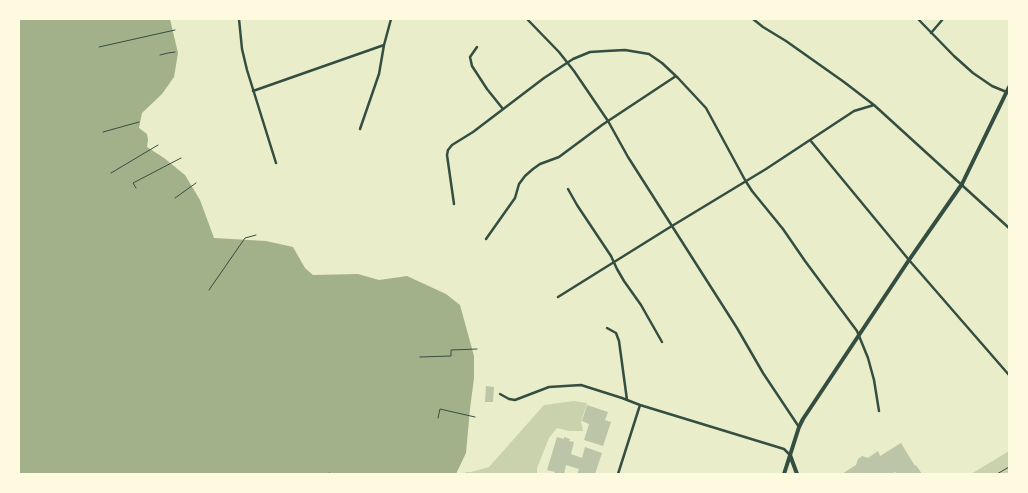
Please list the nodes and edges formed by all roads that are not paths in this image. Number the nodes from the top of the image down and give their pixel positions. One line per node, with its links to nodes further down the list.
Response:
1 (239, 19): 13 (street)
2 (391, 19): 8 (street)
3 (527, 19): 10 (street)
4 (753, 19): 15 (street)
5 (918, 19): 7 (street)
6 (943, 19): 7 (street)
7 (931, 33): 14 (street)
8 (384, 45): 13 (street); 18 (street)
9 (478, 47): 16 (street)
10 (568, 62): 11 (street); 16 (street); 17 (street)
11 (676, 76): 17 (street); 21 (street)
12 (1009, 87): 14 (street)
13 (253, 91): 20 (street)
14 (1008, 93): 22 (street)
15 (874, 105): 19 (street); 22 (street)
16 (503, 109): 24 (street)
17 (608, 122): 25 (street); 27 (street)
18 (360, 129)
19 (810, 140): 21 (street); 28 (street)
20 (276, 163)
21 (745, 180): 25 (street); 32 (street)
22 (962, 184): 26 (street); 28 (street)
23 (568, 189): 29 (street)
24 (454, 204)
25 (672, 226): 29 (street); 39 (street)
26 (1009, 228)
27 (486, 238)
28 (910, 260): 32 (street); 34 (street)
29 (614, 263): 30 (street); 33 (street)
30 (558, 297)
31 (607, 328): 36 (street)
32 (859, 335): 38 (street); 39 (street)
33 (662, 342)
34 (1009, 375)
35 (500, 394): 36 (street)
36 (627, 400): 37 (street)
37 (640, 405): 40 (street); 41 (street)
38 (879, 411)
39 (799, 427): 40 (street)
40 (790, 455): 42 (street); 43 (street)
41 (618, 474)
42 (784, 474)
43 (797, 474)

